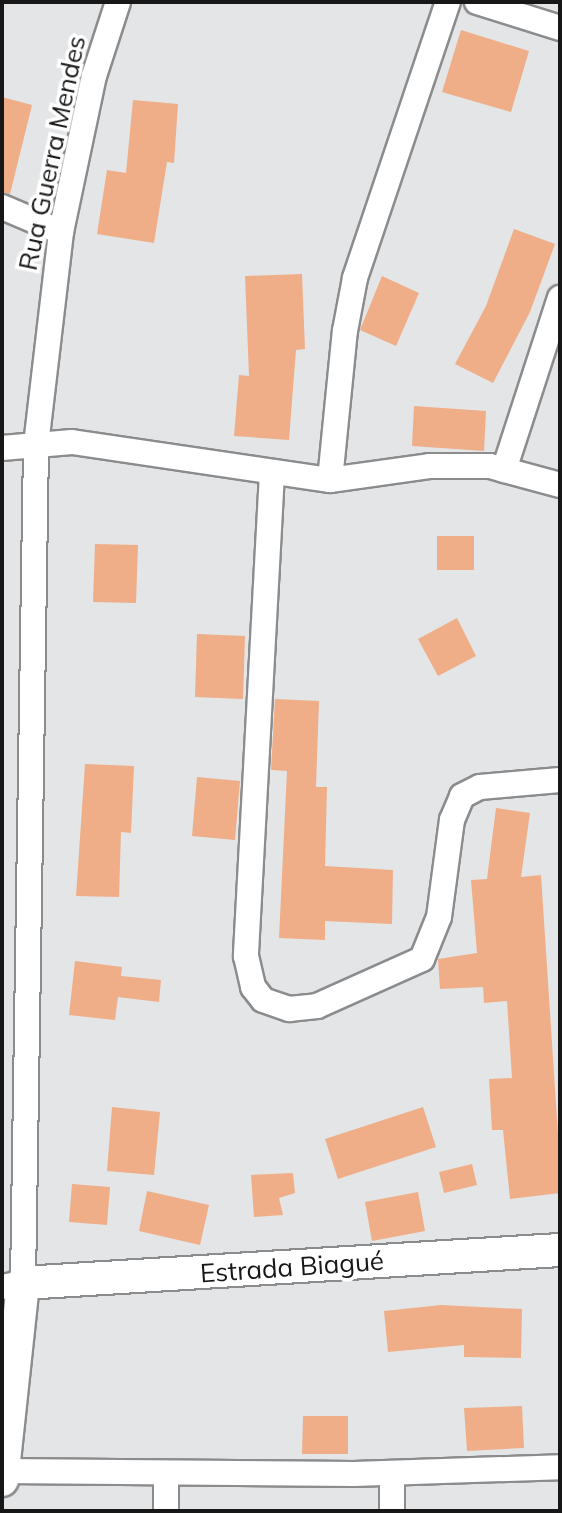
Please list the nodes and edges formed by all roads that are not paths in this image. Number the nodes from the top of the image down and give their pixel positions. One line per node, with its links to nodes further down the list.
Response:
1 (118, 2): 6 (street, Rua Guerra Mendes)
2 (448, 2): 12 (street)
3 (477, 2): 4 (street)
4 (560, 28)
5 (2, 207): 6 (street)
6 (61, 232): 8 (street, Rua Guerra Mendes)
7 (560, 298): 10 (street)
8 (36, 444): 9 (street); 11 (street); 16 (street, Rua Guerra Mendes)
9 (2, 448)
10 (504, 470): 12 (street); 13 (street)
11 (272, 473): 12 (street); 14 (street)
12 (330, 480)
13 (560, 485)
14 (560, 780)
15 (560, 1250): 16 (main road, Estrada Biagué)
16 (12, 1285): 20 (main road)
17 (560, 1467): 18 (street)
18 (392, 1473): 19 (street); 22 (street)
19 (166, 1474): 20 (street); 21 (street)
20 (2, 1476)
21 (166, 1511)
22 (392, 1511)

